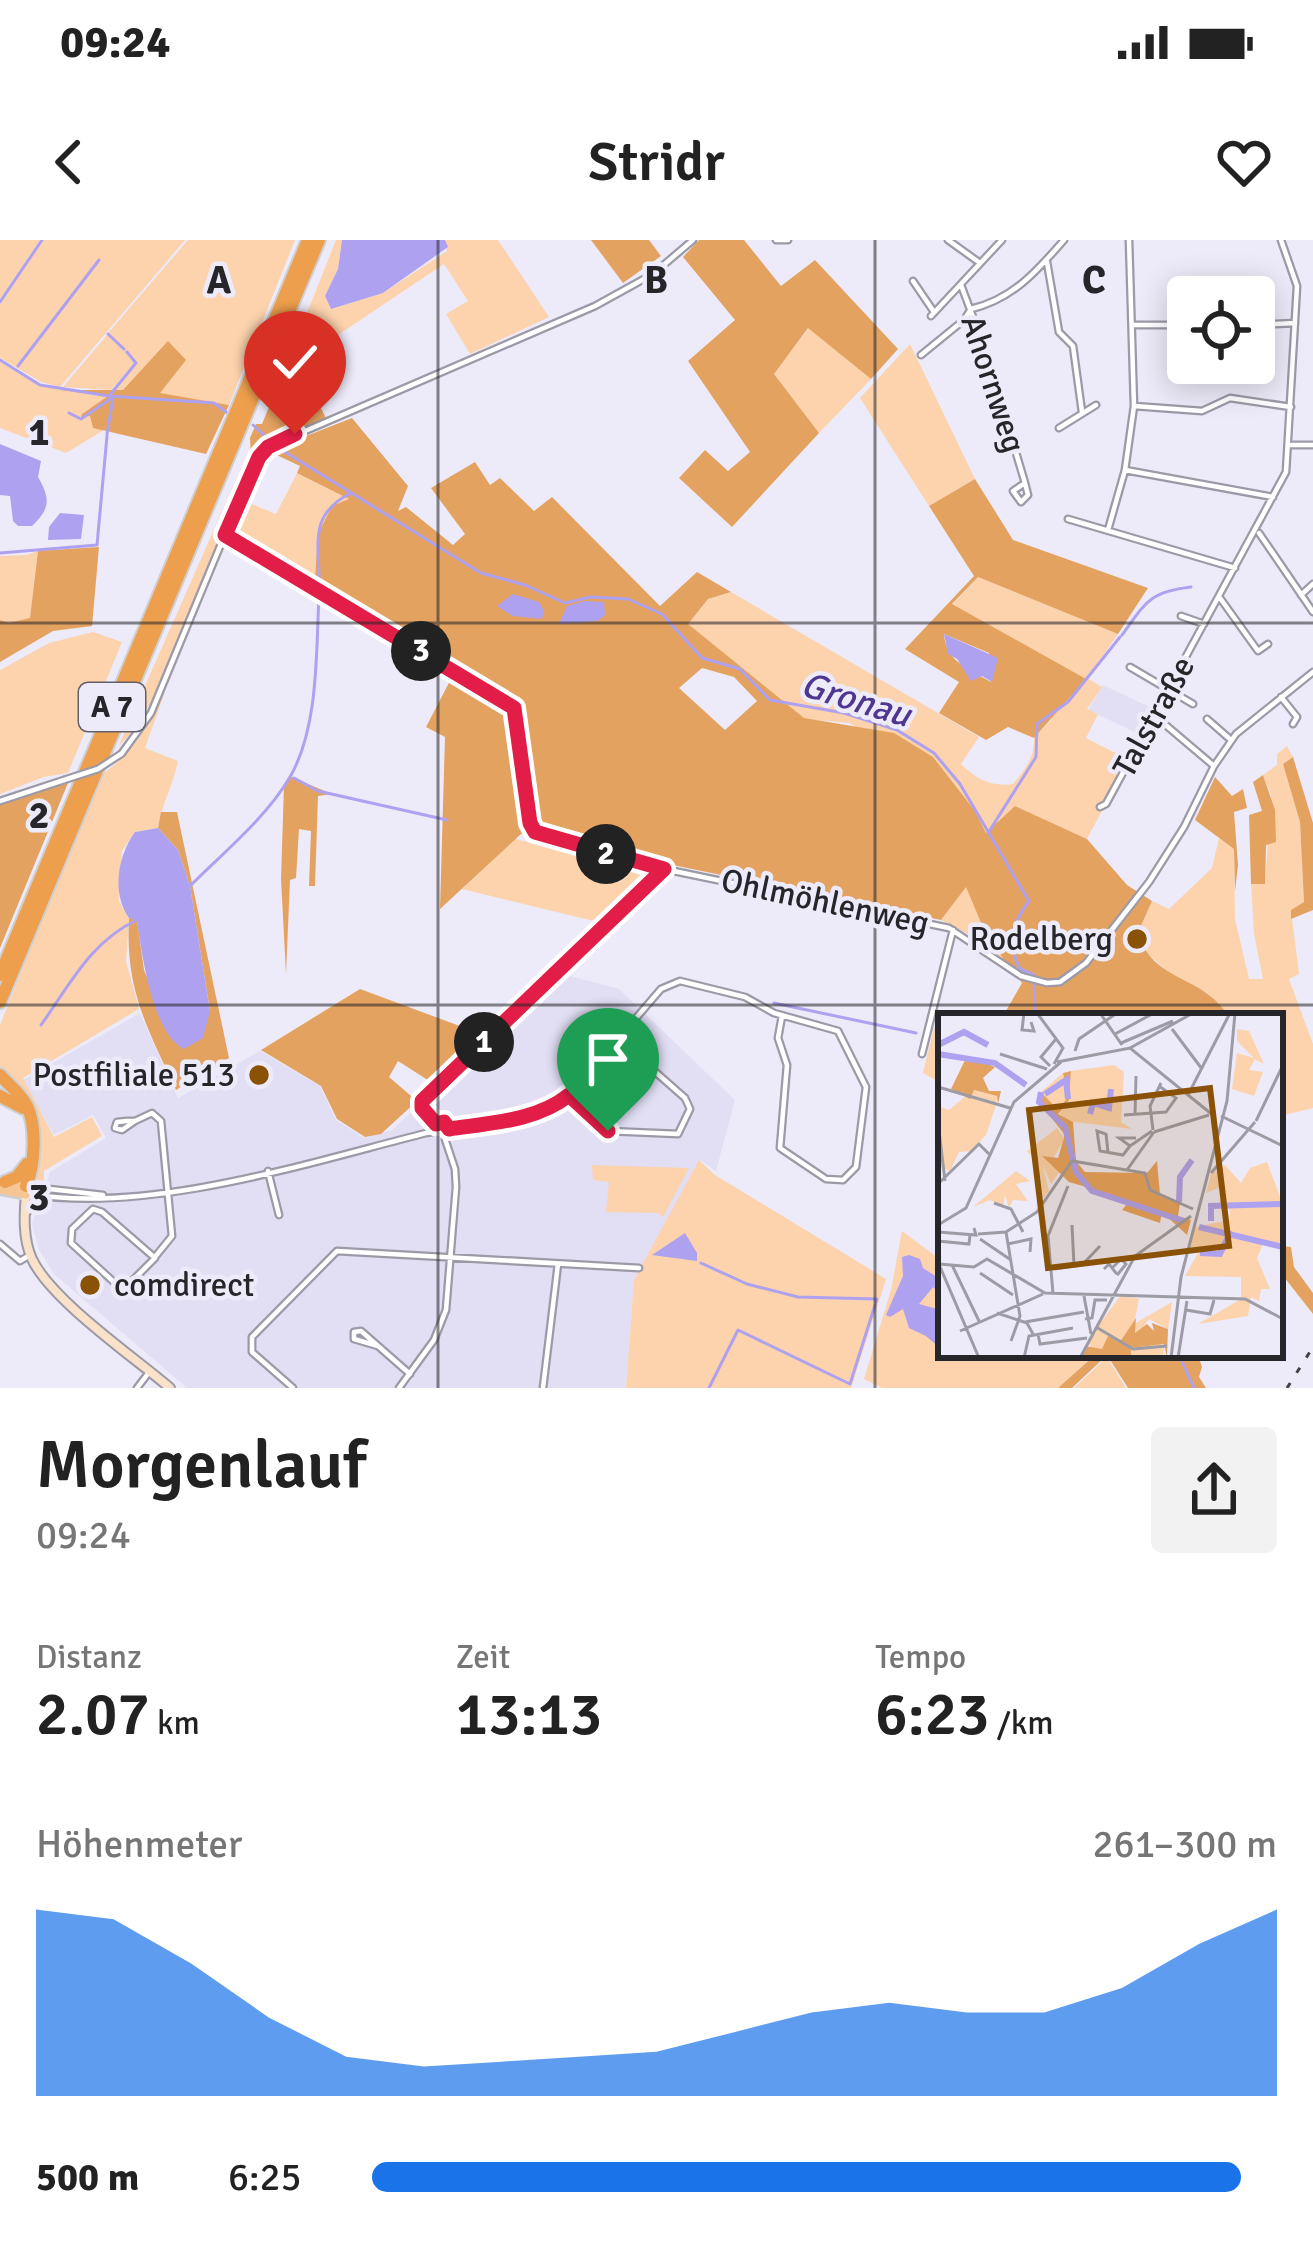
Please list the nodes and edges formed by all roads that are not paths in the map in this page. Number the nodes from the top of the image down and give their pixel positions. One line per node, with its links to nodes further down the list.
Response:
1 (308, 240): 57 (highway, A 7)
2 (319, 240): 58 (highway, A 7)
3 (693, 240): 34 (street)
4 (776, 240): 5 (street)
5 (788, 240)
6 (949, 240): 12 (street)
7 (1003, 240): 12 (street)
8 (1064, 240): 11 (street)
9 (1129, 240): 18 (street)
10 (1281, 240): 16 (street, Talstraße)
11 (1047, 262): 15 (street); 24 (street)
12 (980, 263): 14 (street)
13 (913, 281): 14 (street)
14 (961, 285): 15 (street, Ahornweg)
15 (971, 309): 20 (street); 29 (street, Ahornweg)
16 (1294, 323): 17 (street); 23 (street, Talstraße)
17 (1275, 324)
18 (1132, 325): 19 (street); 22 (street)
19 (1167, 325)
20 (921, 355)
21 (1096, 405): 24 (street)
22 (1134, 406): 23 (street); 28 (street)
23 (1291, 407): 26 (street, Talstraße)
24 (1082, 412): 25 (street)
25 (1059, 428)
26 (1289, 445): 27 (street); 30 (street, Talstraße)
27 (1313, 446)
28 (1125, 470): 30 (street); 32 (street)
29 (1025, 483)
30 (1273, 497): 33 (street, Talstraße)
31 (1068, 519): 32 (street)
32 (1108, 530): 35 (street)
33 (1258, 530): 35 (street, Talstraße); 37 (street)
34 (225, 535): 53 (street, bridge); 55 (street, Ohlmöhlenweg)
35 (1235, 568): 38 (street, Talstraße)
36 (1313, 584): 37 (street)
37 (1301, 595): 39 (street)
38 (1220, 598): 41 (street, Talstraße); 42 (street)
39 (1313, 612)
40 (1181, 616): 41 (street, Talstraße)
41 (1206, 624): 45 (street, Talstraße)
42 (1268, 644)
43 (1130, 667): 45 (street)
44 (1313, 672): 46 (street)
45 (1170, 688): 47 (street); 48 (street, Talstraße)
46 (1281, 697): 50 (street); 51 (street)
47 (1192, 704)
48 (1155, 716): 52 (street); 54 (street, Talstraße)
49 (1208, 718): 51 (street)
50 (1293, 724)
51 (1231, 740): 52 (street)
52 (1214, 766): 56 (street)
53 (0, 801)
54 (1100, 807)
55 (664, 869): 56 (street, Ohlmöhlenweg); 66 (street)
56 (953, 930): 61 (street, Ohlmöhlenweg)
57 (0, 975)
58 (0, 1002)
59 (782, 1016): 59 (street); 60 (street)
60 (620, 1040): 63 (street); 63 (street)
61 (922, 1054)
62 (0, 1075): 71 (highway)
63 (569, 1095): 67 (street)
64 (0, 1096): 71 (highway)
65 (135, 1120): 73 (street)
66 (436, 1124): 67 (street); 68 (street)
67 (449, 1129): 69 (street)
68 (432, 1132): 69 (street); 70 (street)
69 (445, 1139): 79 (street)
70 (268, 1171): 73 (street); 75 (street)
71 (27, 1180): 72 (main road); 72 (highway); 74 (highway); 76 (main road)
72 (2, 1186): 76 (main road)
73 (168, 1192): 74 (street); 80 (street)
74 (44, 1193): 76 (street)
75 (279, 1215)
76 (25, 1216): 78 (main road)
77 (0, 1244): 78 (street)
78 (31, 1255): 84 (main road)
79 (451, 1256): 81 (street); 85 (street); 88 (street)
80 (155, 1258): 80 (street)
81 (559, 1264): 82 (street); 90 (street)
82 (639, 1268)
83 (378, 1346): 85 (street)
84 (150, 1371): 86 (street); 87 (main road)
85 (410, 1374): 89 (street)
86 (137, 1388)
87 (170, 1388)
88 (292, 1388)
89 (399, 1388)
90 (543, 1388)

